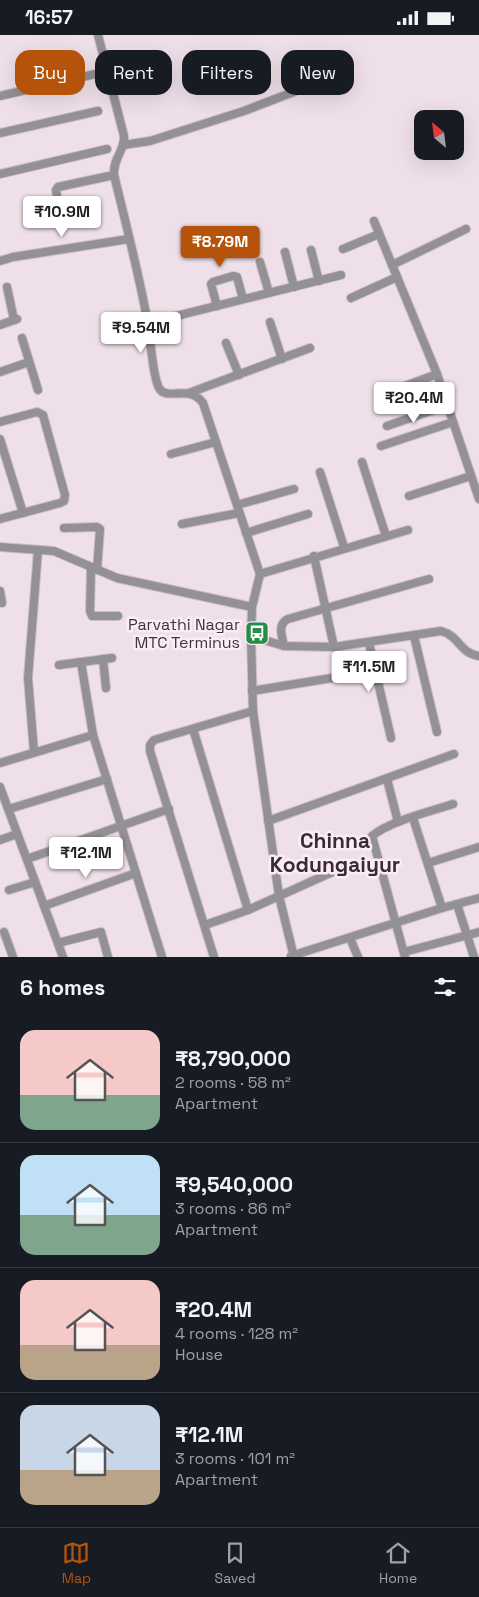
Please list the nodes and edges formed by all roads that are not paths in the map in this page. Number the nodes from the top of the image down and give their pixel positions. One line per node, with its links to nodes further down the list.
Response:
1 (98, 35): 2 (street)
2 (102, 50)
3 (95, 74): 6 (street)
4 (114, 95): 9 (street)
5 (286, 95): 9 (street)
6 (0, 96)
7 (98, 111): 8 (street)
8 (0, 133)
9 (124, 145): 12 (street)
10 (107, 149): 11 (street)
11 (0, 174)
12 (114, 175): 13 (street); 17 (street)
13 (59, 210)
14 (374, 221): 16 (street)
15 (466, 229): 23 (street)
16 (379, 234): 18 (street); 23 (street)
17 (129, 239): 21 (street); 34 (street)
18 (342, 249)
19 (311, 250): 26 (street)
20 (286, 252): 28 (street)
21 (0, 261)
22 (260, 262): 29 (street)
23 (392, 265): 25 (street)
24 (341, 275): 26 (street)
25 (397, 277): 30 (street); 42 (street)
26 (319, 281): 28 (street)
27 (7, 287): 35 (street)
28 (294, 287): 29 (street)
29 (269, 293): 31 (street)
30 (350, 298)
31 (243, 299): 32 (street); 32 (street)
32 (217, 306): 34 (street)
33 (270, 322): 39 (street)
34 (148, 323): 45 (street)
35 (0, 325)
36 (22, 338): 40 (street)
37 (226, 343): 43 (street)
38 (310, 348): 39 (street)
39 (282, 359): 43 (street)
40 (29, 362): 41 (street); 44 (street)
41 (0, 372)
42 (437, 374): 46 (street); 47 (street)
43 (239, 375): 45 (street)
44 (38, 389)
45 (189, 393): 52 (street)
46 (380, 396)
47 (448, 405): 49 (street); 50 (street)
48 (0, 422): 62 (street)
49 (453, 422): 53 (street); 57 (street)
50 (387, 426)
51 (0, 439): 62 (street)
52 (216, 442): 54 (street); 61 (street)
53 (381, 446)
54 (171, 454)
55 (362, 462): 69 (street)
56 (320, 472): 71 (street)
57 (471, 476): 59 (street); 60 (street)
58 (294, 489): 61 (street)
59 (409, 496)
60 (479, 499)
61 (238, 509): 65 (street); 68 (street)
62 (23, 513): 64 (street)
63 (308, 514): 68 (street)
64 (0, 519)
65 (182, 524)
66 (64, 528): 74 (street)
67 (408, 530): 69 (street)
68 (246, 533): 75 (street)
69 (386, 535): 71 (street)
70 (0, 547): 72 (street)
71 (344, 547): 73 (street)
72 (38, 550): 74 (street); 100 (street)
73 (314, 557): 75 (street); 80 (street)
74 (94, 569): 79 (street); 81 (street)
75 (260, 573): 79 (street)
76 (429, 579): 80 (street)
77 (0, 591): 78 (street)
78 (2, 603)
79 (252, 607): 82 (street)
80 (325, 608): 85 (street); 86 (street)
81 (118, 616)
82 (251, 636): 85 (street); 94 (street)
83 (414, 636): 84 (street); 87 (street); 97 (street)
84 (369, 643): 86 (street); 99 (street)
85 (284, 646): 86 (street)
86 (334, 647)
87 (479, 656)
88 (112, 658): 89 (street)
89 (103, 659): 90 (street); 93 (street)
90 (81, 662): 91 (street); 98 (street)
91 (59, 665)
92 (332, 678): 94 (street)
93 (106, 688)
94 (252, 691): 95 (street)
95 (253, 711): 96 (street); 110 (street)
96 (194, 729): 108 (street); 127 (street)
97 (437, 732)
98 (93, 735): 100 (street); 103 (street)
99 (391, 738)
100 (34, 752): 102 (street)
101 (454, 754): 104 (street)
102 (0, 763)
103 (107, 779): 107 (street); 112 (street)
104 (387, 779): 110 (street); 111 (street)
105 (0, 787): 107 (street)
106 (453, 804): 109 (street)
107 (9, 809): 113 (street)
108 (169, 809): 112 (street); 129 (street)
109 (413, 818): 111 (street); 117 (street)
110 (268, 821): 122 (street)
111 (398, 822): 128 (street)
112 (120, 826): 116 (street); 119 (street)
113 (17, 834): 114 (street); 116 (street)
114 (0, 840)
115 (479, 847): 117 (street)
116 (27, 859): 120 (street)
117 (428, 863): 126 (street)
118 (338, 869): 122 (street)
119 (136, 873): 125 (street); 140 (street)
120 (35, 882): 121 (street); 125 (street)
121 (9, 890)
122 (278, 896): 127 (street); 136 (street)
123 (479, 898): 124 (street)
124 (458, 904): 126 (street); 132 (street)
125 (44, 906): 134 (street)
126 (442, 907): 128 (street)
127 (248, 910): 129 (street)
128 (397, 923): 133 (street); 135 (street)
129 (205, 925): 141 (street)
130 (4, 932): 137 (street)
131 (479, 932): 132 (street)
132 (467, 936): 135 (street); 143 (street)
133 (350, 938): 136 (street); 142 (street)
134 (58, 943): 138 (street); 139 (street)
135 (405, 955)
136 (292, 956)
137 (13, 957)
138 (63, 957)
139 (108, 957)
140 (162, 957)
141 (214, 957)
142 (358, 957)
143 (474, 957)

